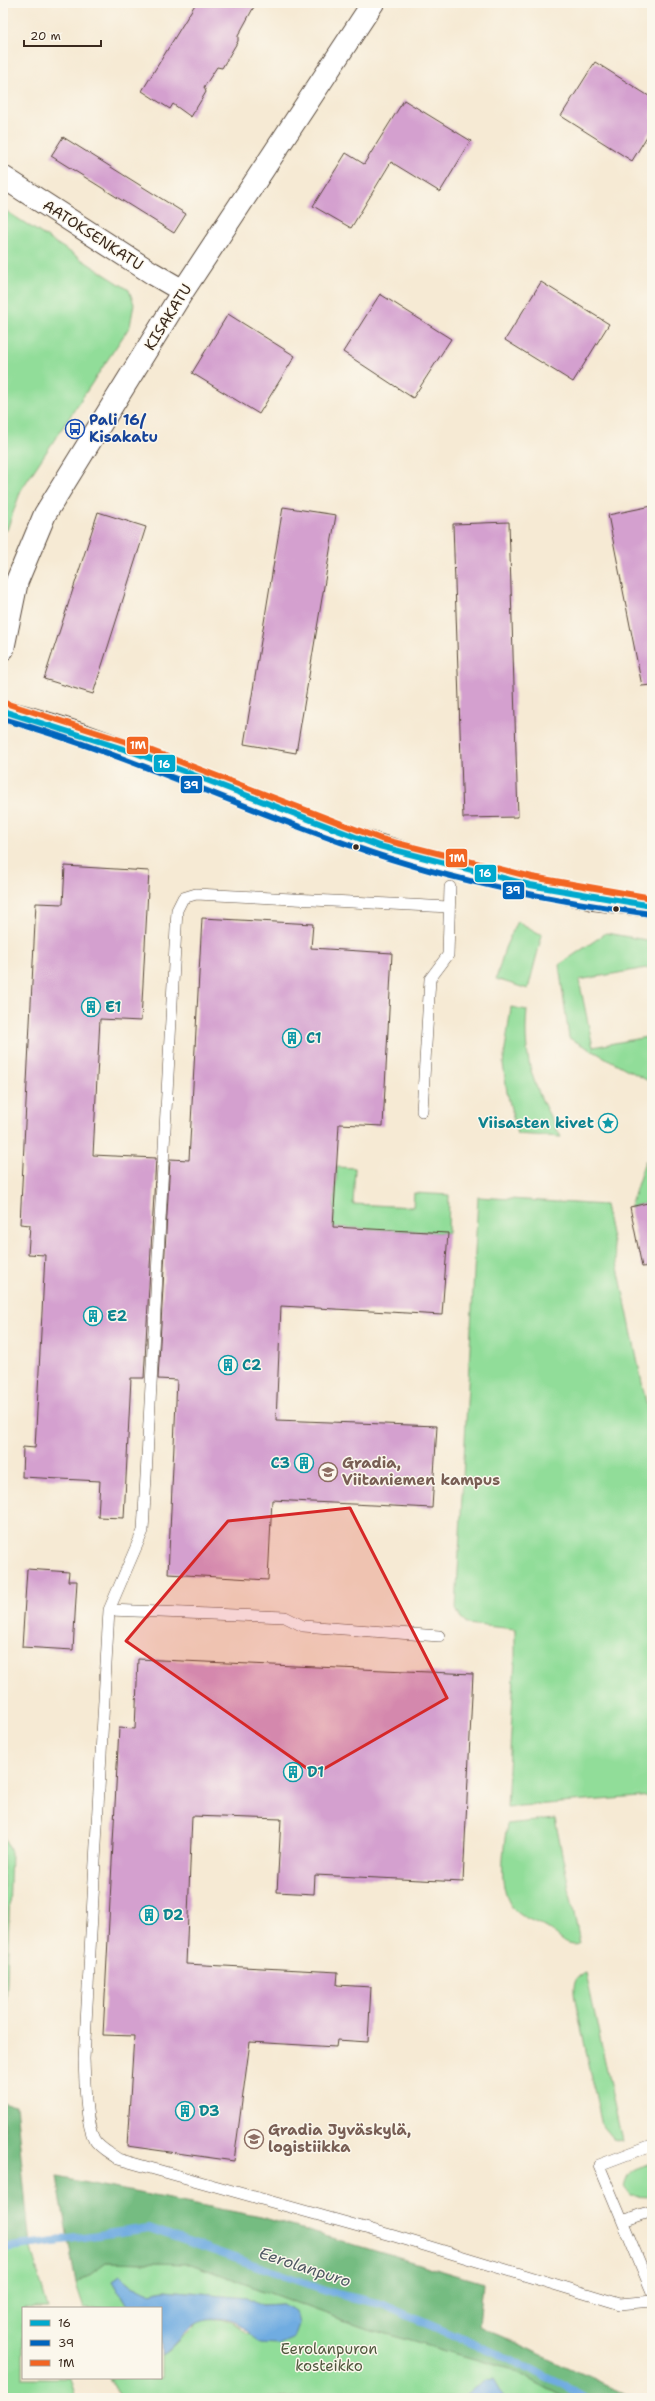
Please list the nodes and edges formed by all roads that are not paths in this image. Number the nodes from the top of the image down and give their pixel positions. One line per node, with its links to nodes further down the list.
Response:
1 (373, 3): 3 (street, KISAKATU)
2 (3, 177): 3 (street, AATOKSENKATU)
3 (183, 291): 4 (street, KISAKATU)
4 (3, 649)
5 (3, 711): 7 (street)
6 (450, 887): 8 (lane)
7 (652, 906)
8 (449, 907): 9 (lane); 10 (lane)
9 (422, 1111)
10 (108, 1610): 11 (lane); 16 (lane)
11 (439, 1636)
12 (652, 2145): 14 (lane)
13 (652, 2211): 14 (lane)
14 (623, 2221): 15 (lane)
15 (652, 2292)
16 (652, 2301)

